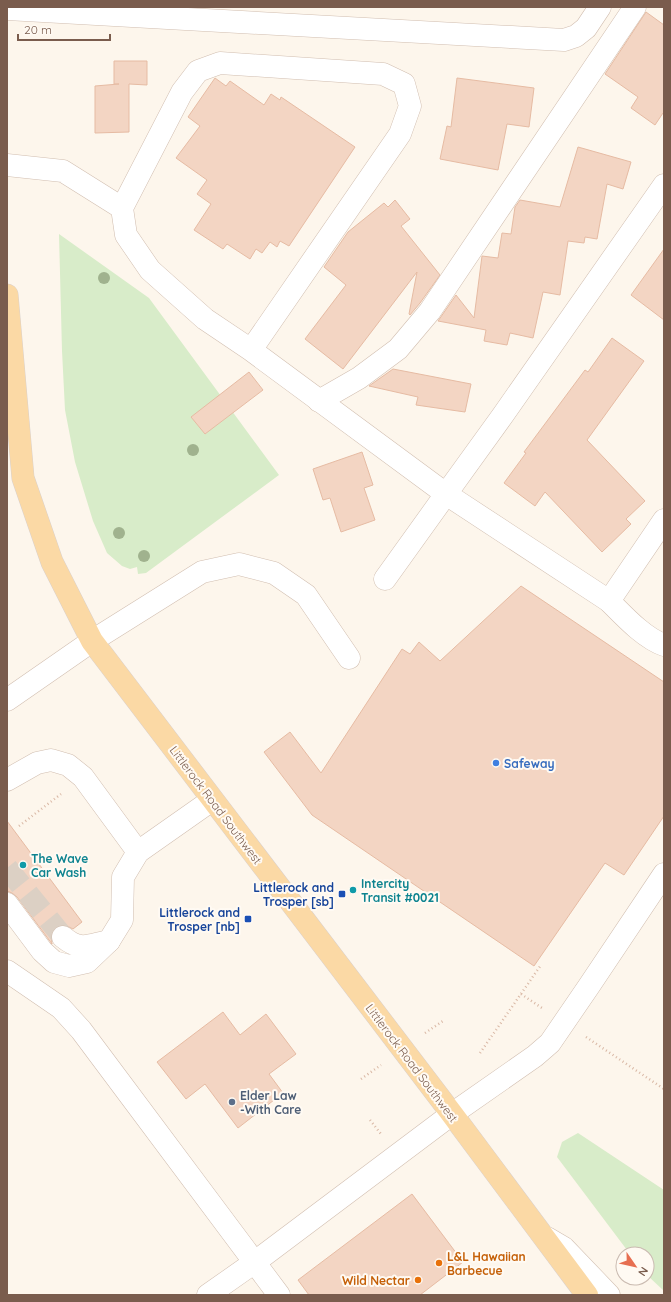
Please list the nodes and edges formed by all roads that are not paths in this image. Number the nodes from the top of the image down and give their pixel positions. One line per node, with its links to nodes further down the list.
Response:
1 (600, 7): 3 (street)
2 (635, 7): 9 (street)
3 (7, 9)
4 (7, 166): 6 (street)
5 (664, 185): 10 (street)
6 (122, 208): 8 (street); 8 (street)
7 (7, 295): 14 (main road, Littlerock Road Southwest)
8 (251, 350): 9 (street)
9 (318, 401): 10 (street)
10 (446, 494): 12 (street); 13 (street)
11 (664, 520): 13 (street)
12 (385, 578)
13 (610, 601): 15 (street)
14 (92, 641): 16 (street); 17 (street); 19 (main road, Littlerock Road Southwest)
15 (664, 644)
16 (349, 658)
17 (7, 700)
18 (7, 780): 20 (street)
19 (212, 800): 20 (street); 26 (main road, Littlerock Road Southwest)
20 (138, 852): 24 (street)
21 (664, 874): 26 (street)
22 (7, 904): 24 (street)
23 (63, 936): 24 (street)
24 (109, 941)
25 (7, 971): 28 (street)
26 (452, 1114): 27 (main road, Littlerock Road Southwest); 28 (street)
27 (543, 1236): 31 (main road, Littlerock Road Southwest); 32 (street)
28 (255, 1262): 29 (street); 30 (street)
29 (208, 1295)
30 (280, 1295)
31 (587, 1295)
32 (609, 1295)

